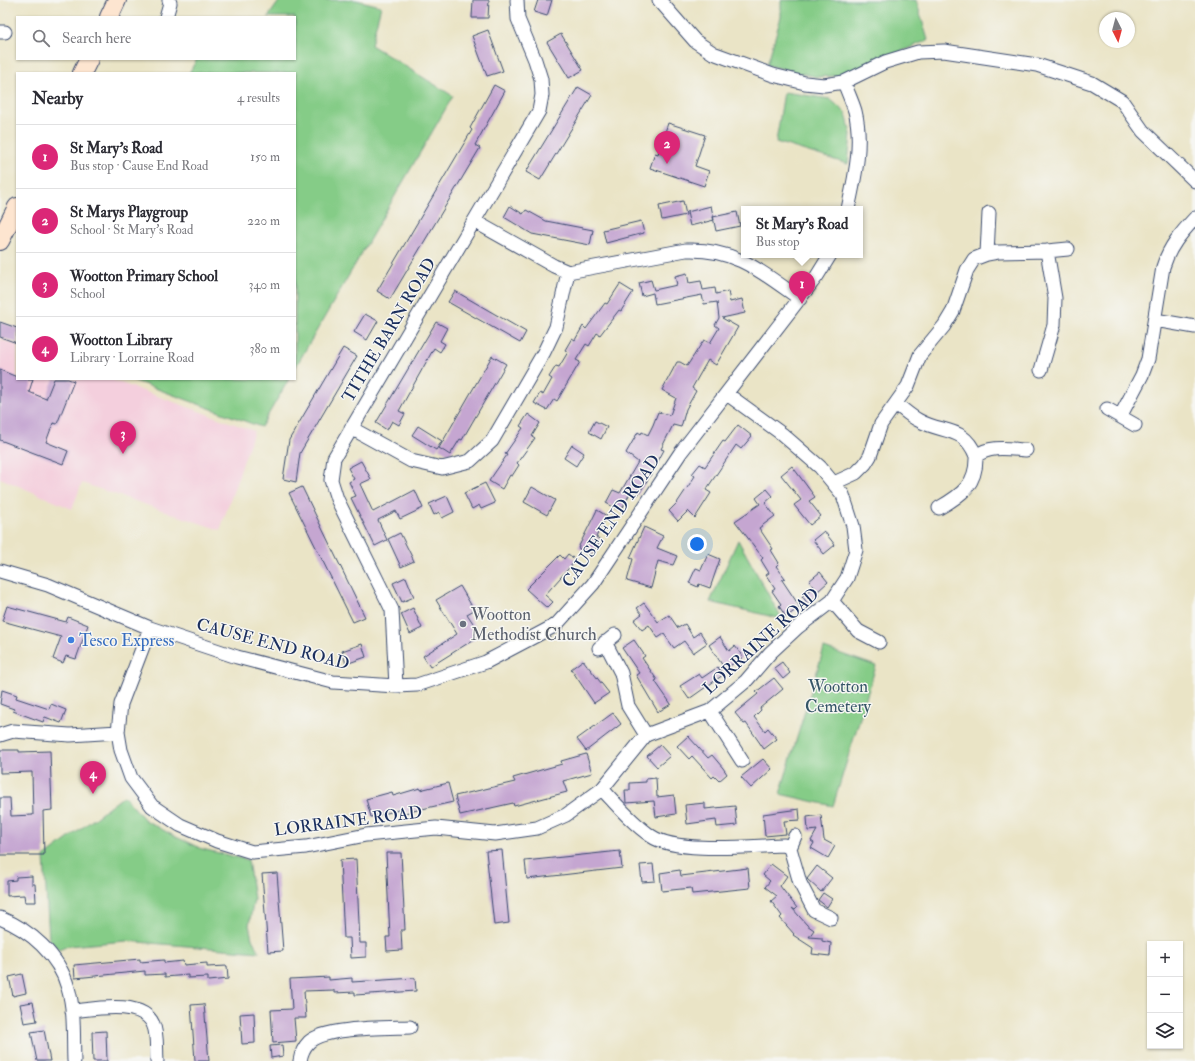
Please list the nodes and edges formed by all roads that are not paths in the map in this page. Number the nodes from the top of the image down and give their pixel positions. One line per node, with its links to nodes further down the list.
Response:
1 (117, 0): 5 (street)
2 (169, 0): 6 (street)
3 (517, 0): 15 (street, TITHE BARN ROAD)
4 (658, 0): 9 (street)
5 (109, 16)
6 (166, 16)
7 (88, 60): 8 (street)
8 (82, 72)
9 (844, 82): 10 (street); 11 (street)
10 (1195, 181)
11 (849, 206)
12 (16, 209): 16 (street)
13 (989, 213): 19 (street)
14 (1195, 218): 23 (street)
15 (474, 221): 21 (street); 31 (street, TITHE BARN ROAD)
16 (0, 242)
17 (1068, 249): 18 (street)
18 (1047, 251): 19 (street); 25 (street)
19 (987, 254): 27 (street)
20 (828, 258): 22 (street, CAUSE END ROAD)
21 (568, 272): 22 (street); 31 (street)
22 (800, 299): 26 (street, CAUSE END ROAD)
23 (1155, 320): 24 (street); 29 (street)
24 (1195, 327)
25 (1042, 370)
26 (727, 394): 34 (street, LORRAINE ROAD); 41 (street, CAUSE END ROAD)
27 (896, 404): 33 (street); 34 (street)
28 (1107, 408): 29 (street)
29 (1121, 415): 30 (street)
30 (1135, 425)
31 (351, 428): 41 (street, TITHE BARN ROAD)
32 (1026, 450): 33 (street)
33 (976, 456): 35 (street)
34 (834, 483): 37 (street, LORRAINE ROAD)
35 (939, 508)
36 (0, 571): 38 (street, CAUSE END ROAD)
37 (832, 601): 40 (street); 42 (street, LORRAINE ROAD)
38 (150, 628): 41 (street, CAUSE END ROAD); 43 (street, LORRAINE ROAD)
39 (606, 642): 45 (street)
40 (878, 642)
41 (396, 686)
42 (710, 711): 45 (street, LORRAINE ROAD); 46 (street, LORRAINE ROAD)
43 (118, 732): 44 (street); 47 (street, LORRAINE ROAD)
44 (0, 735)
45 (646, 735): 47 (street, LORRAINE ROAD)
46 (742, 761)
47 (602, 789): 49 (street)
48 (795, 836): 49 (street)
49 (790, 848): 51 (street)
50 (0, 918): 52 (street)
51 (831, 918)
52 (72, 1011): 54 (street); 55 (street)
53 (410, 1027): 56 (street)
54 (74, 1061)
55 (157, 1061)
56 (300, 1061)

